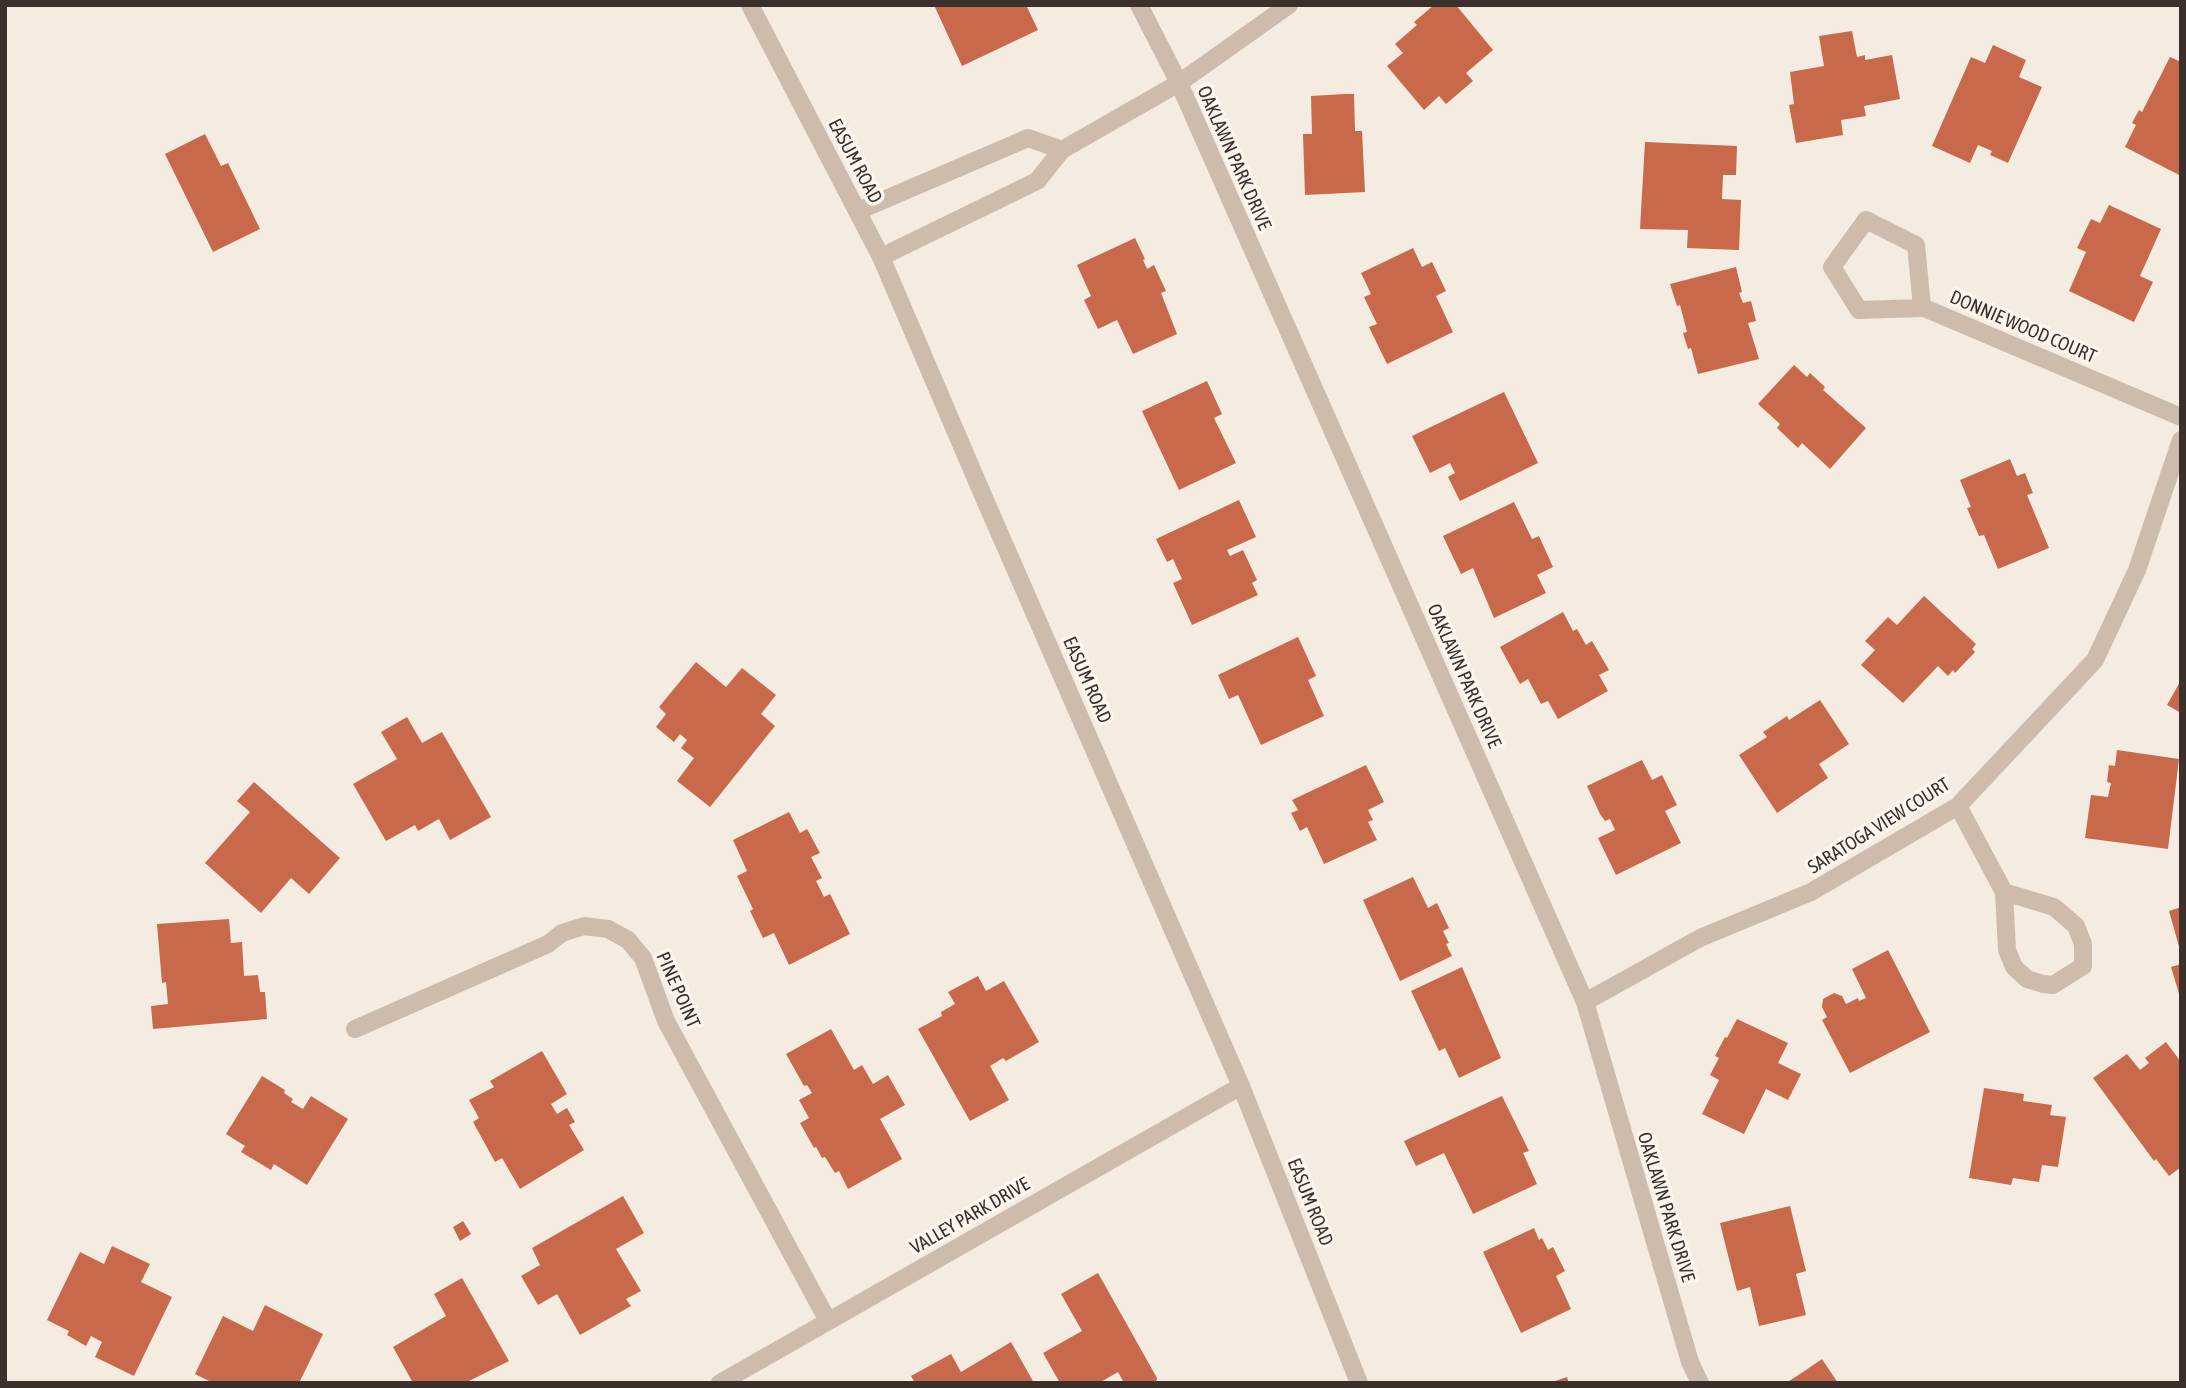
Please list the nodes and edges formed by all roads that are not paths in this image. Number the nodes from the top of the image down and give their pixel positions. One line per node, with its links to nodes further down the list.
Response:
1 (750, 5): 6 (street, EASUM ROAD)
2 (1139, 5): 4 (street, OAKLAWN PARK DRIVE)
3 (1289, 5): 4 (street)
4 (1179, 83): 5 (street); 13 (street, OAKLAWN PARK DRIVE)
5 (1062, 150): 6 (street); 7 (street)
6 (858, 211): 7 (street, EASUM ROAD)
7 (881, 257): 15 (street, EASUM ROAD)
8 (1921, 308): 9 (street, DONNIE WOOD COURT)
9 (2181, 417)
10 (2181, 440): 11 (street, SARATOGA VIEW COURT)
11 (1958, 806): 12 (street); 13 (street, SARATOGA VIEW COURT)
12 (2004, 892): 12 (street)
13 (1585, 1002): 19 (street, OAKLAWN PARK DRIVE)
14 (355, 1029): 16 (street, PINE POINT)
15 (1241, 1086): 16 (street, VALLEY PARK DRIVE); 18 (street, EASUM ROAD)
16 (828, 1321): 17 (street, VALLEY PARK DRIVE)
17 (720, 1383)
18 (1359, 1383)
19 (1700, 1383)

